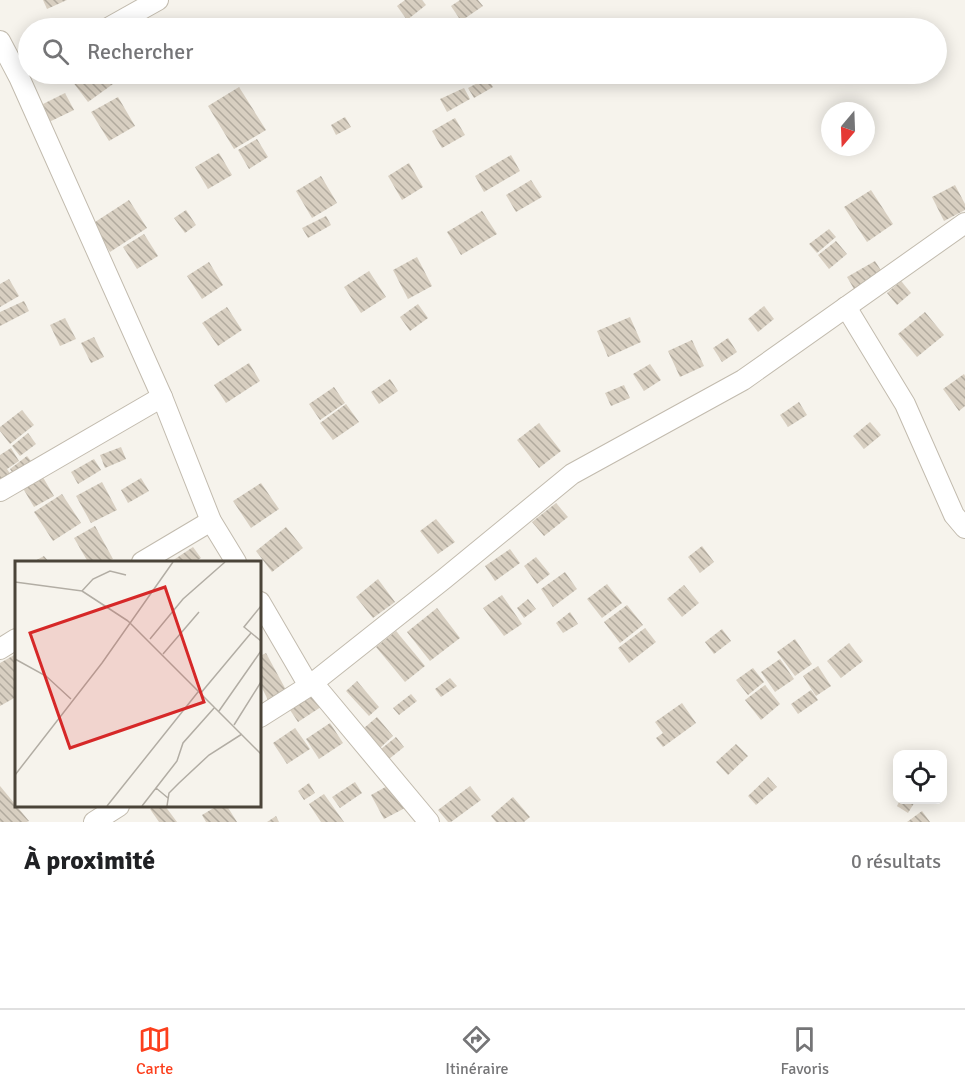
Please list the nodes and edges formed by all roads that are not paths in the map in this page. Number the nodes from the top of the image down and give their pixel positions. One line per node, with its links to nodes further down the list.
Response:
1 (158, 0): 2 (street)
2 (126, 18)
3 (3, 52): 4 (street)
4 (18, 68)
5 (28, 84): 8 (street)
6 (965, 224): 7 (street)
7 (846, 307): 11 (street); 17 (street)
8 (162, 397): 9 (street); 10 (street)
9 (0, 491)
10 (211, 521): 12 (street); 13 (street)
11 (965, 528)
12 (144, 561)
13 (235, 561)
14 (261, 604): 17 (street)
15 (15, 640): 16 (street)
16 (0, 649)
17 (311, 684): 18 (street); 21 (street)
18 (261, 716)
19 (117, 807): 20 (street)
20 (94, 822)
21 (429, 822)

